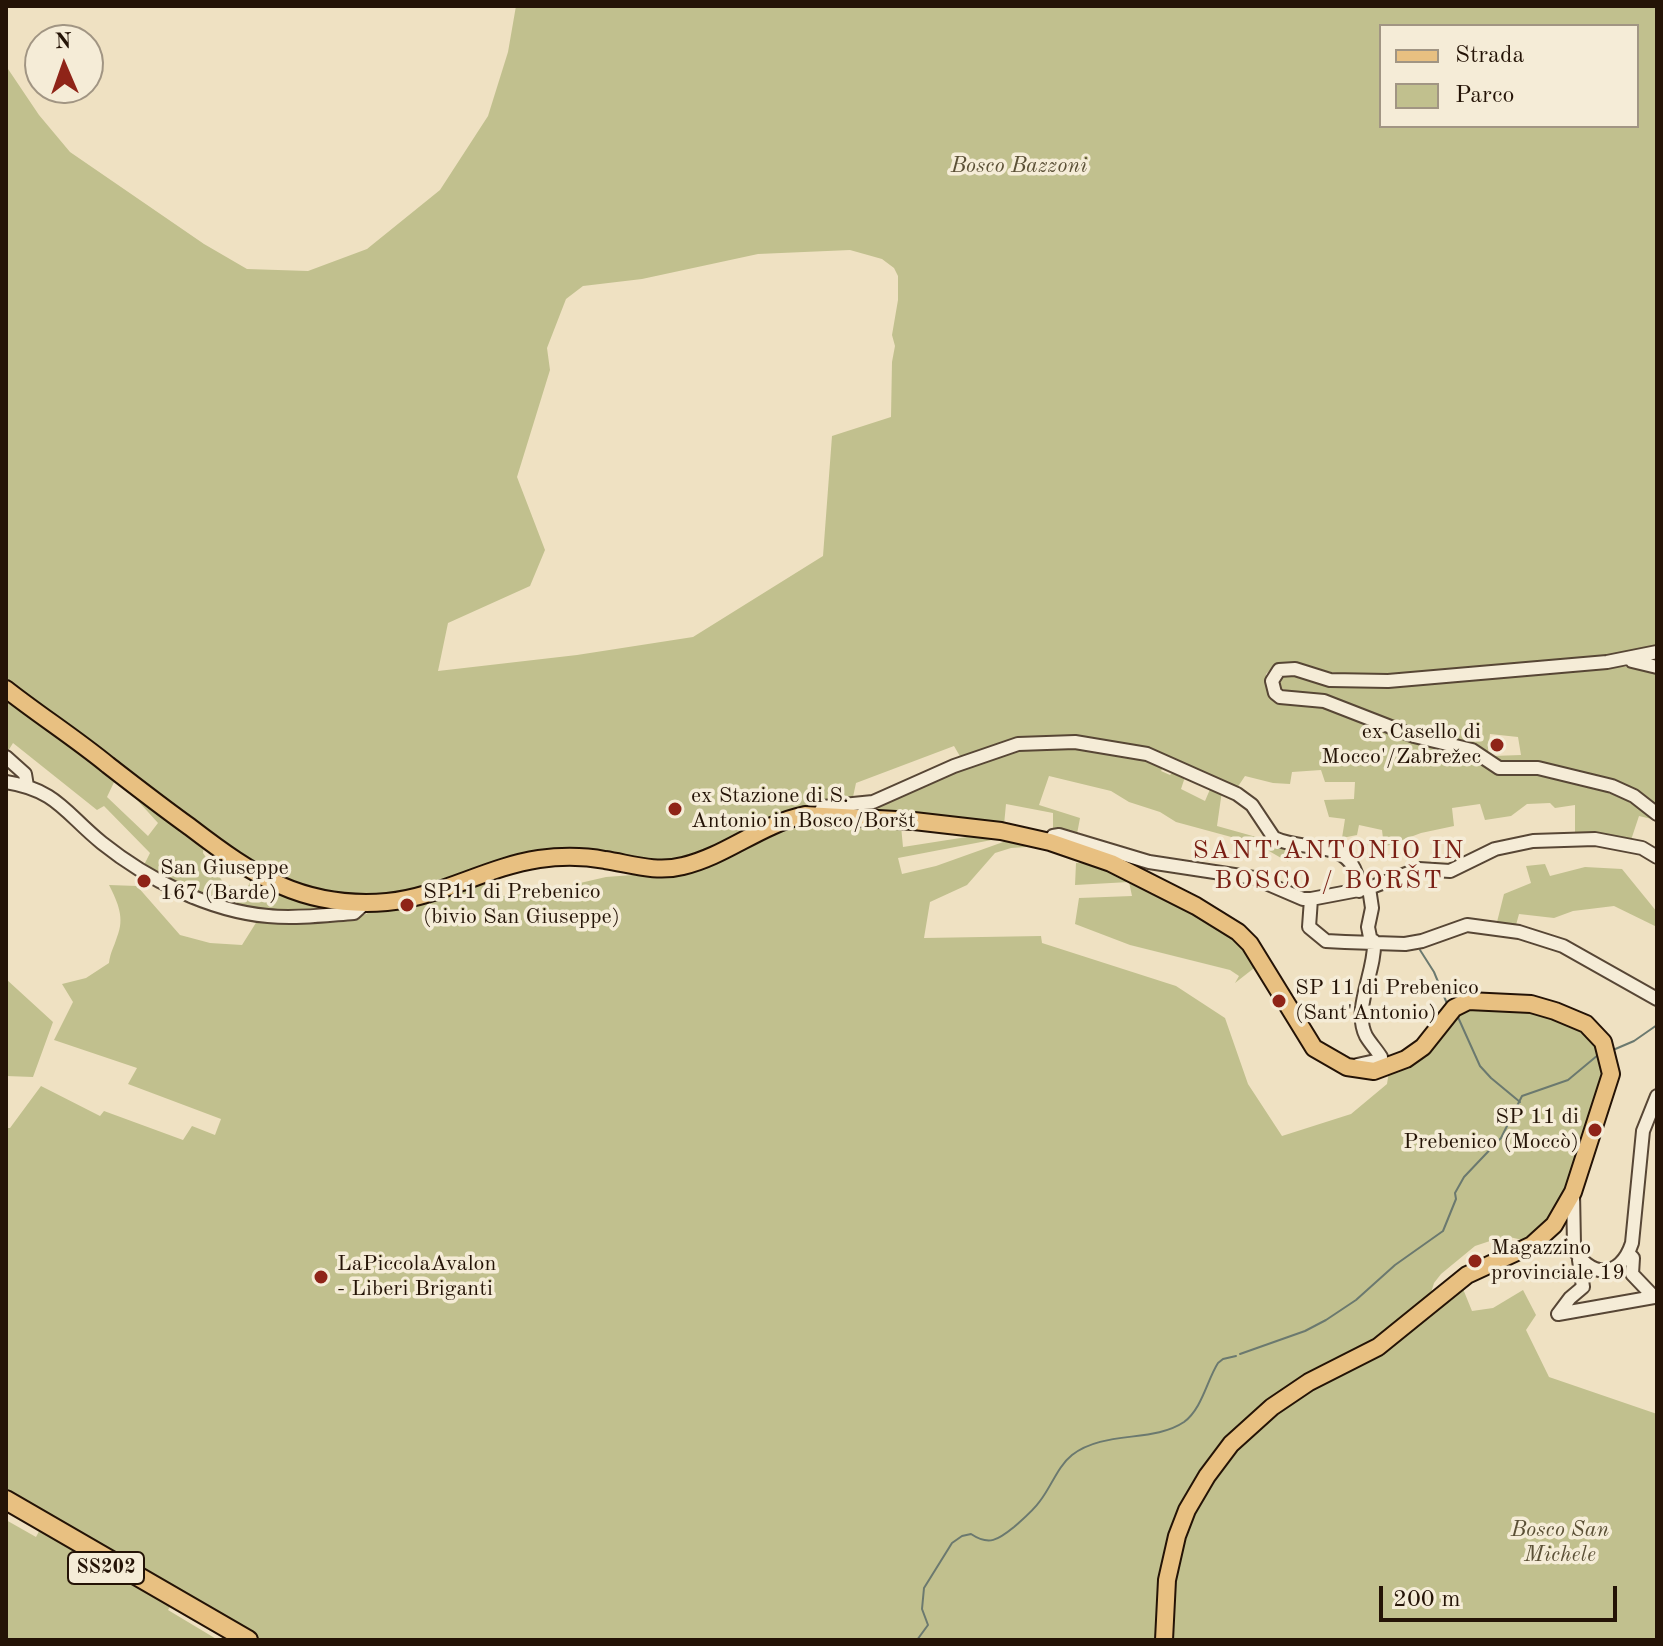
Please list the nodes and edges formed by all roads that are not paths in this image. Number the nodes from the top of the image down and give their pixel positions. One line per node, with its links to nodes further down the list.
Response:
1 (1657, 652): 2 (street)
2 (1629, 660): 3 (street); 9 (street)
3 (1657, 667)
4 (6, 689): 14 (main road)
5 (6, 757): 7 (street)
6 (6, 782): 7 (street)
7 (27, 786): 14 (street)
8 (819, 814): 10 (main road); 12 (street); 14 (main road)
9 (1657, 814)
10 (1050, 842): 13 (street); 17 (main road)
11 (1657, 857): 12 (street)
12 (1364, 889): 13 (street); 15 (street)
13 (1311, 899): 15 (street)
14 (364, 904)
15 (1373, 942): 16 (street); 17 (street)
16 (1657, 999)
17 (1347, 1067): 21 (main road)
18 (1657, 1096): 19 (street)
19 (1643, 1137): 20 (street); 22 (street)
20 (1657, 1137)
21 (1573, 1192): 23 (street); 30 (main road)
22 (1629, 1254): 23 (street); 23 (street)
23 (1579, 1260)
24 (6, 1500): 26 (highway, SS202)
25 (6, 1511): 26 (highway, SS202)
26 (42, 1526): 27 (highway, SS202)
27 (174, 1601): 28 (highway, SS202); 29 (highway, SS202)
28 (230, 1640)
29 (248, 1640)
30 (1164, 1640)

